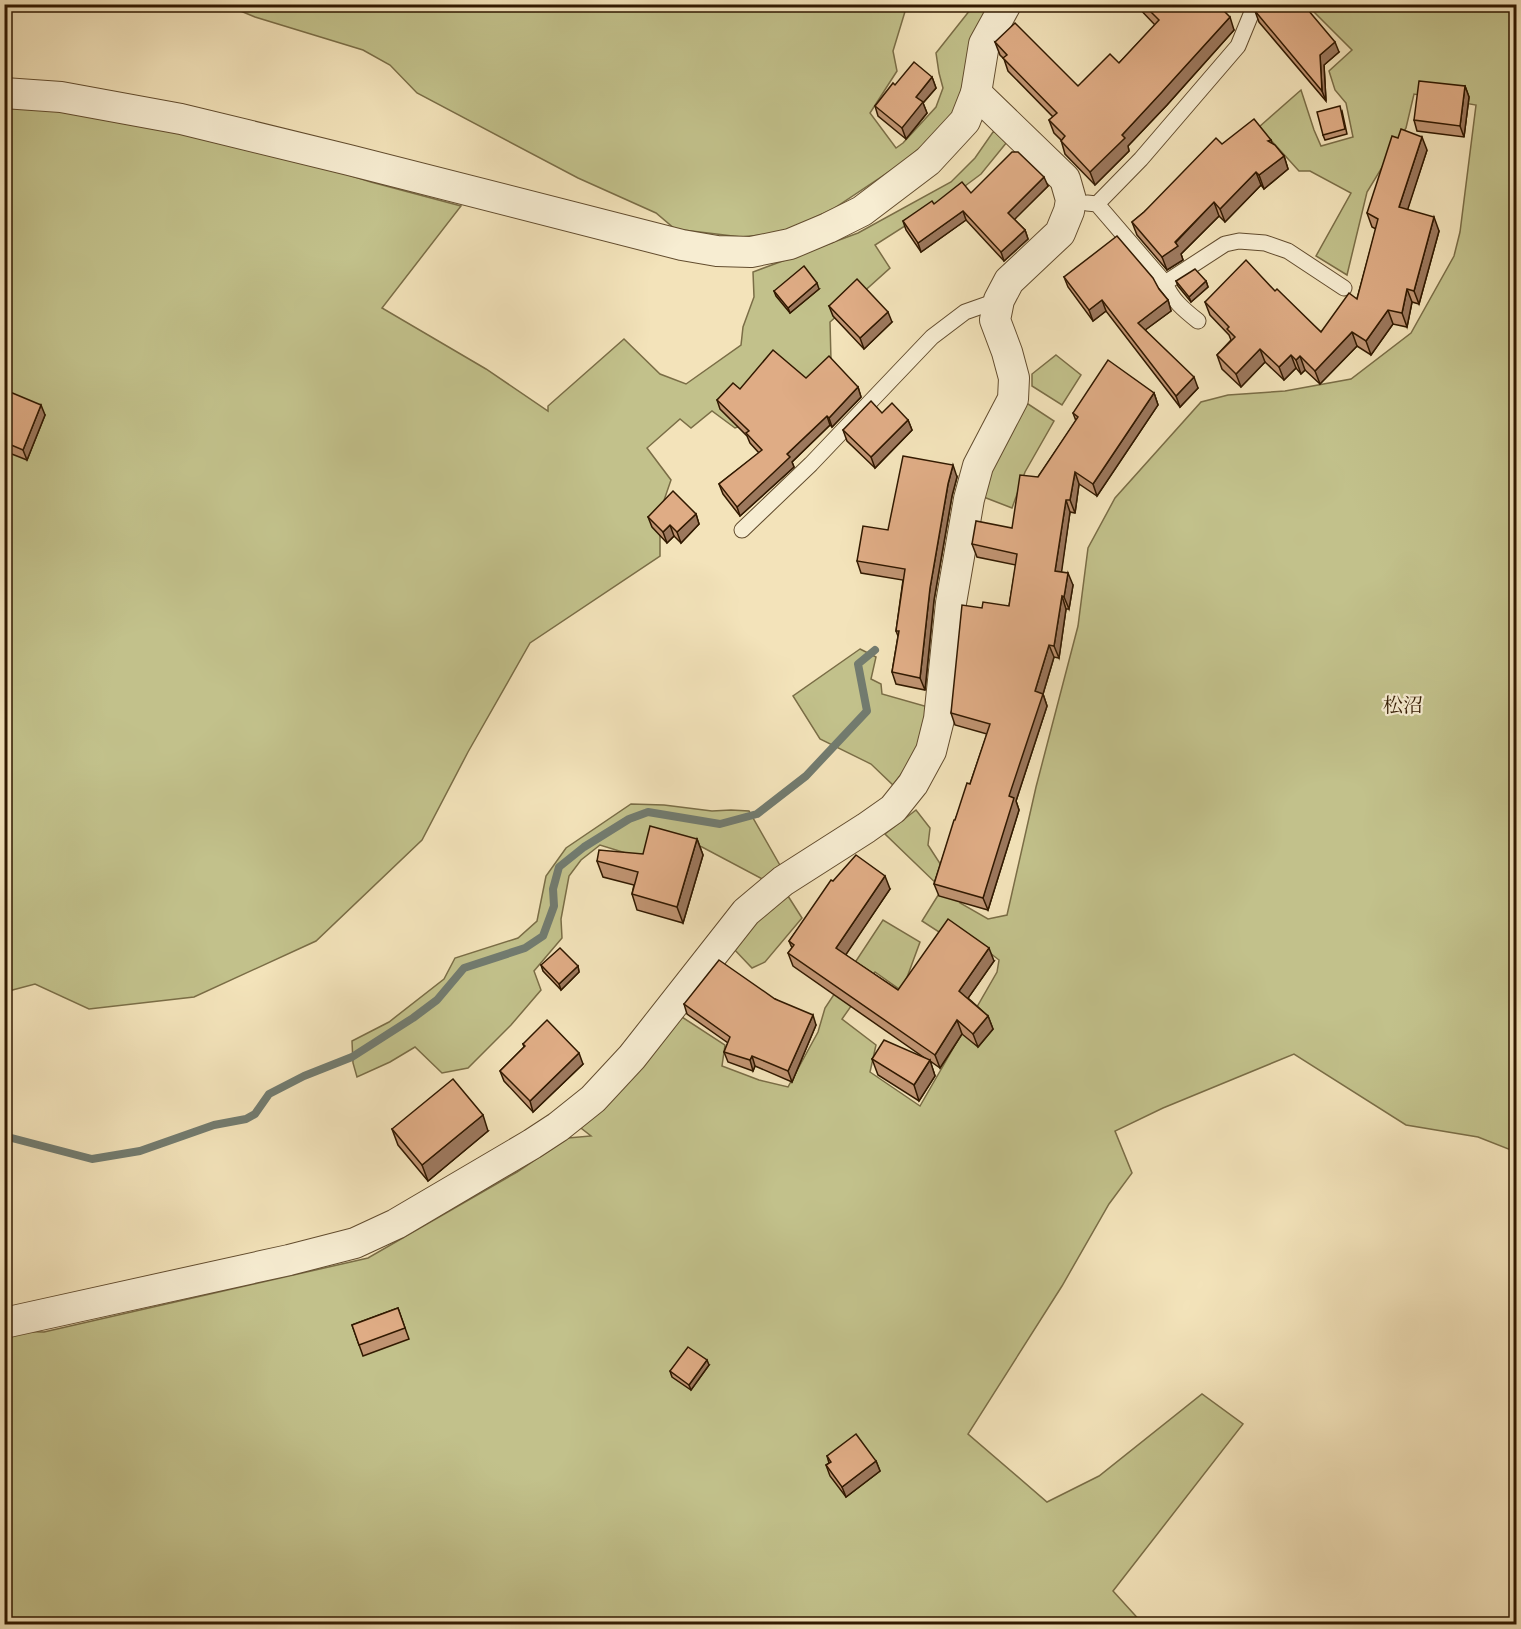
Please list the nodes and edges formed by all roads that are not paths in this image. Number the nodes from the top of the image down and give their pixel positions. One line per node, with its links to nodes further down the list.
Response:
1 (1006, 4): 4 (street)
2 (1261, 4): 5 (lane)
3 (4, 93): 4 (street)
4 (976, 93): 5 (street)
5 (1084, 202): 6 (lane); 8 (street)
6 (1165, 283): 7 (lane); 9 (lane)
7 (1344, 288)
8 (999, 300): 10 (lane); 11 (street)
9 (1198, 321)
10 (742, 530)
11 (4, 1323)

